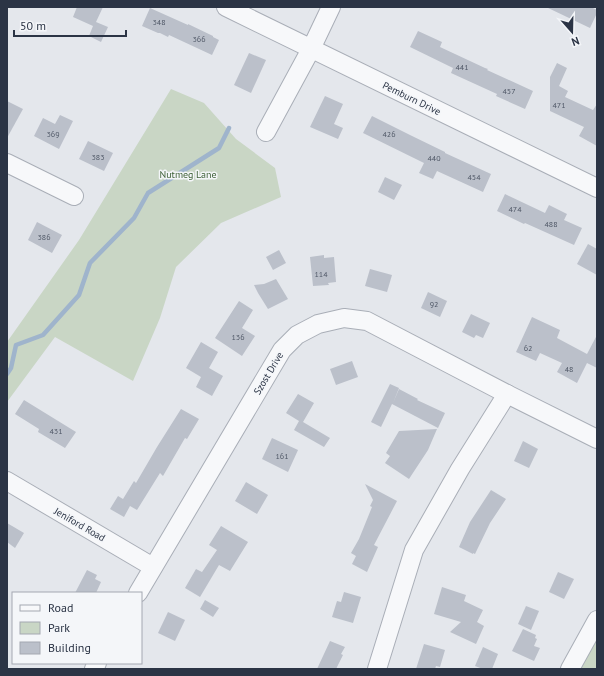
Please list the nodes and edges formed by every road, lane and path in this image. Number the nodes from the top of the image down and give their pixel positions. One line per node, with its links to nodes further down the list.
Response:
1 (226, 7): 3 (street, Pemburn Drive)
2 (331, 7): 3 (street)
3 (311, 49): 4 (street); 6 (street, Pemburn Drive)
4 (266, 132)
5 (7, 163): 7 (street)
6 (597, 188)
7 (74, 196)
8 (507, 394): 9 (street, Szost Drive); 11 (street, Szost Drive); 14 (street)
9 (597, 439)
10 (7, 481): 11 (street, Jeniford Road)
11 (153, 567): 12 (street, Szost Drive)
12 (139, 592)
13 (597, 620): 15 (street)
14 (377, 669)
15 (570, 669)

